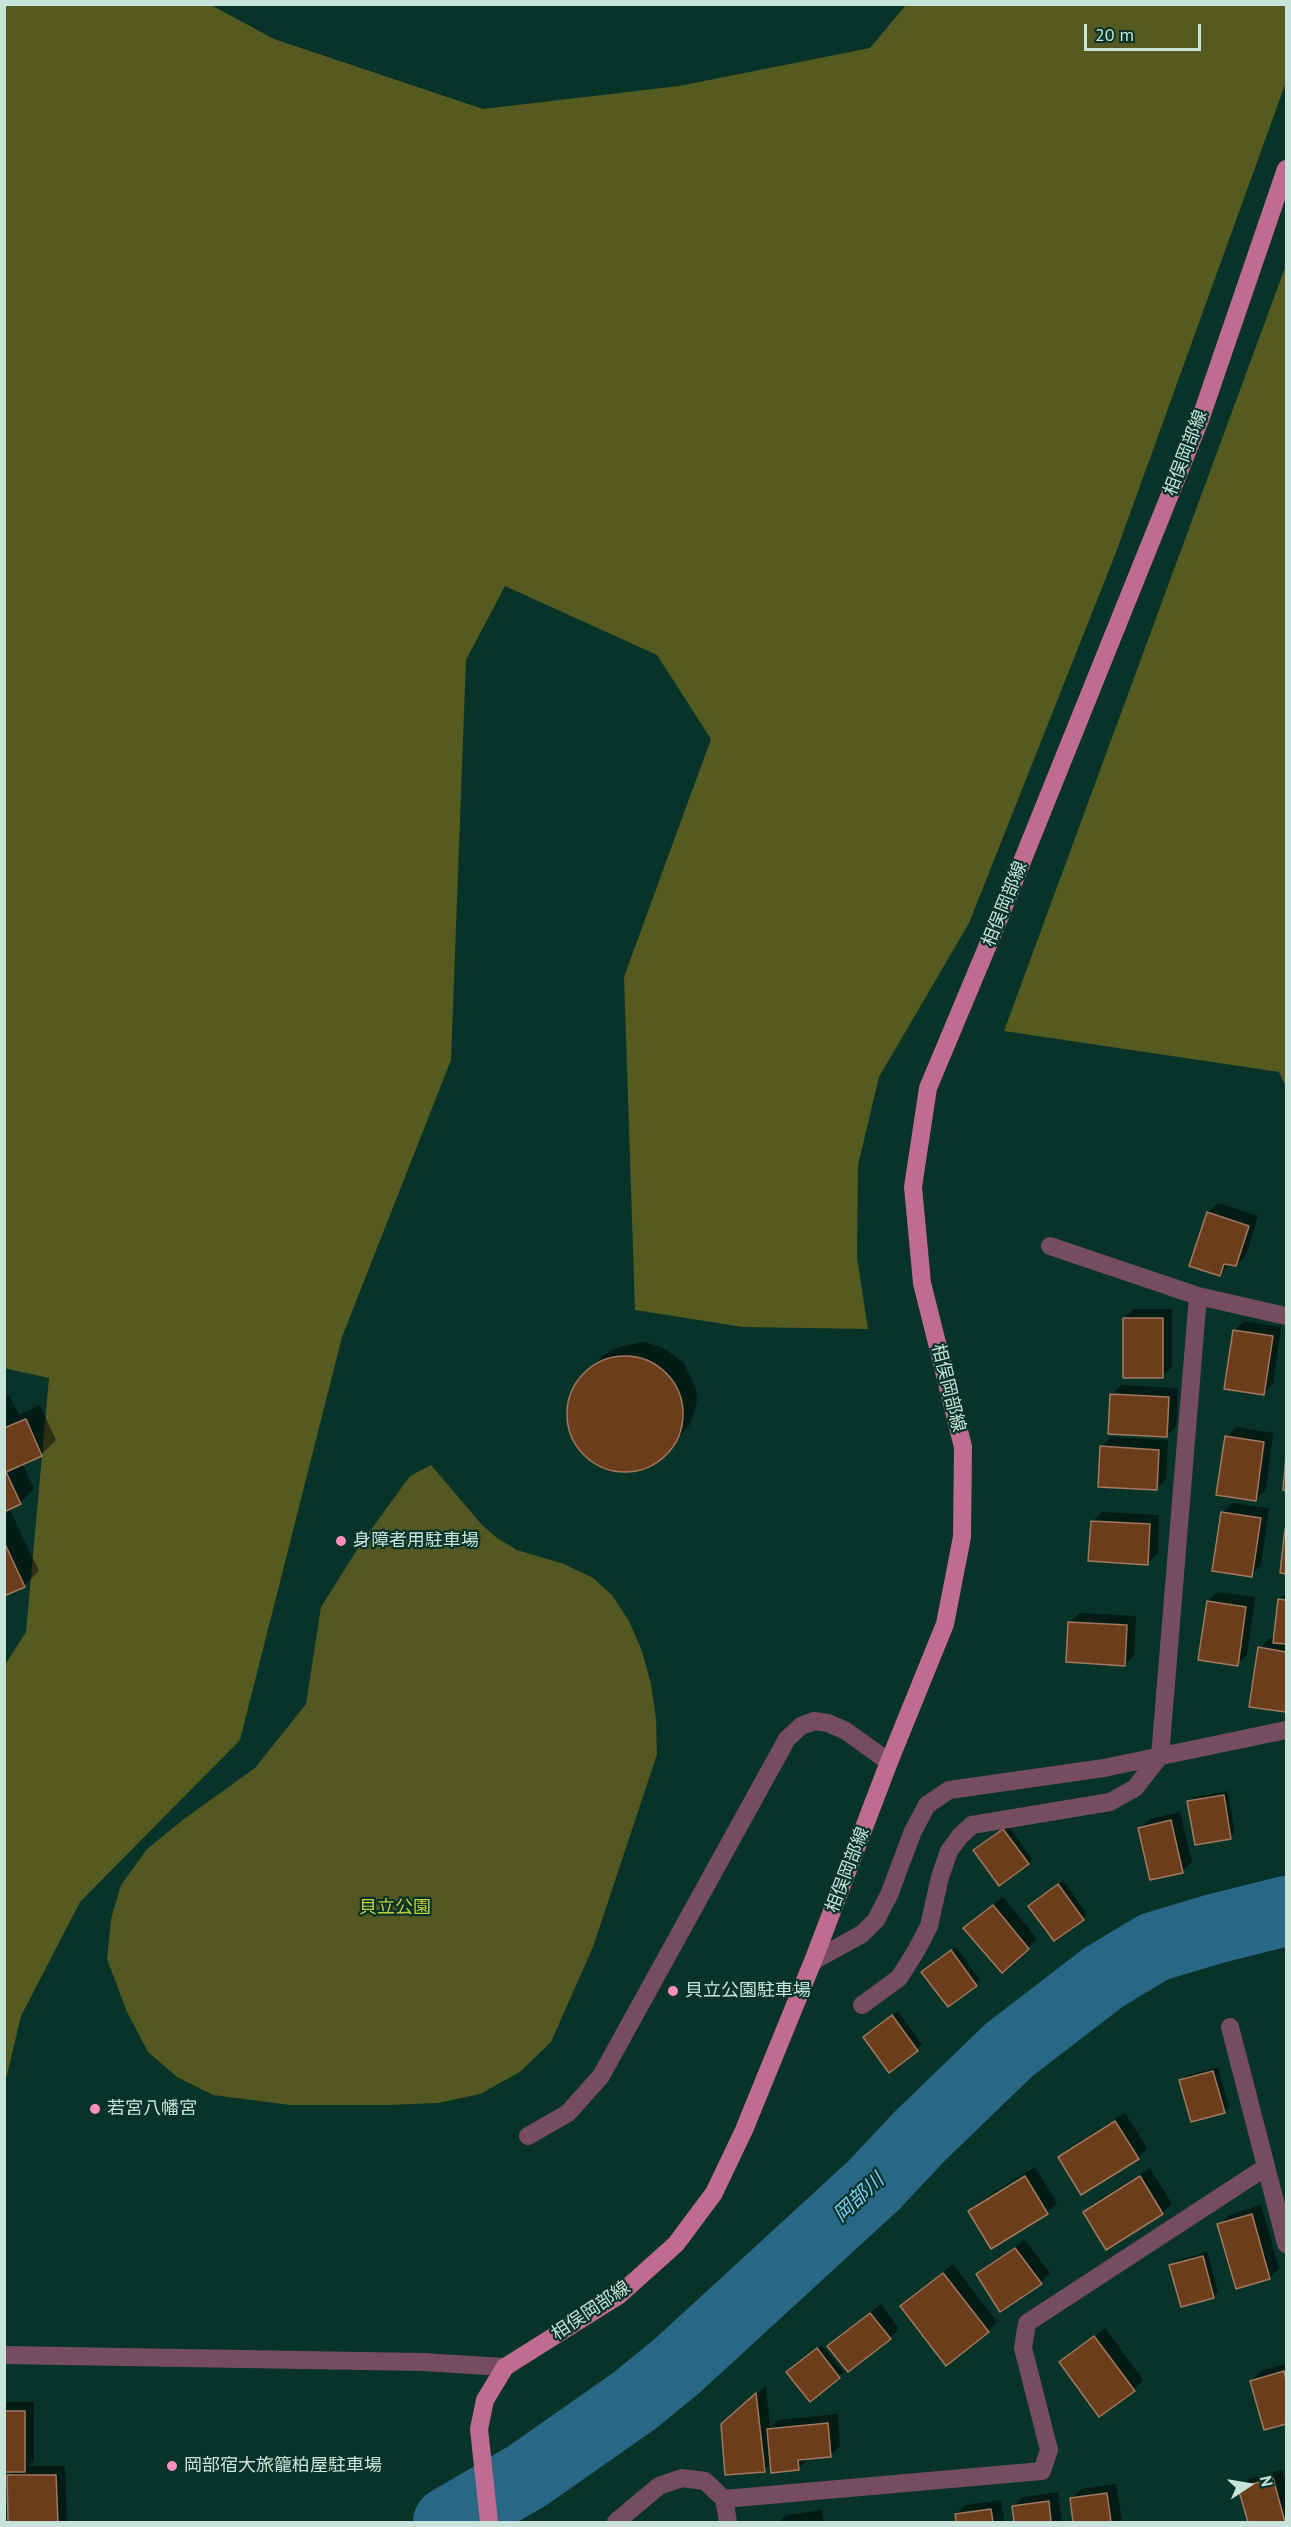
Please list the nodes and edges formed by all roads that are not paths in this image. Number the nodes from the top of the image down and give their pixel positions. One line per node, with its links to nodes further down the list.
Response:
1 (1287, 169): 7 (main road, 相俣岡部線)
2 (1050, 1246): 3 (street)
3 (1198, 1296): 4 (street); 6 (street)
4 (1287, 1316)
5 (1287, 1730): 6 (street)
6 (1160, 1756): 8 (street); 9 (street)
7 (889, 1762): 8 (main road, 相俣岡部線); 11 (street)
8 (813, 1961): 15 (main road, 相俣岡部線)
9 (862, 2005)
10 (1230, 2026): 12 (street)
11 (528, 2136)
12 (1266, 2167): 13 (street); 16 (street)
13 (1287, 2244)
14 (4, 2355): 15 (street)
15 (505, 2367): 17 (main road, 相俣岡部線)
16 (724, 2499): 18 (street); 19 (street)
17 (489, 2523)
18 (616, 2523)
19 (728, 2523)

